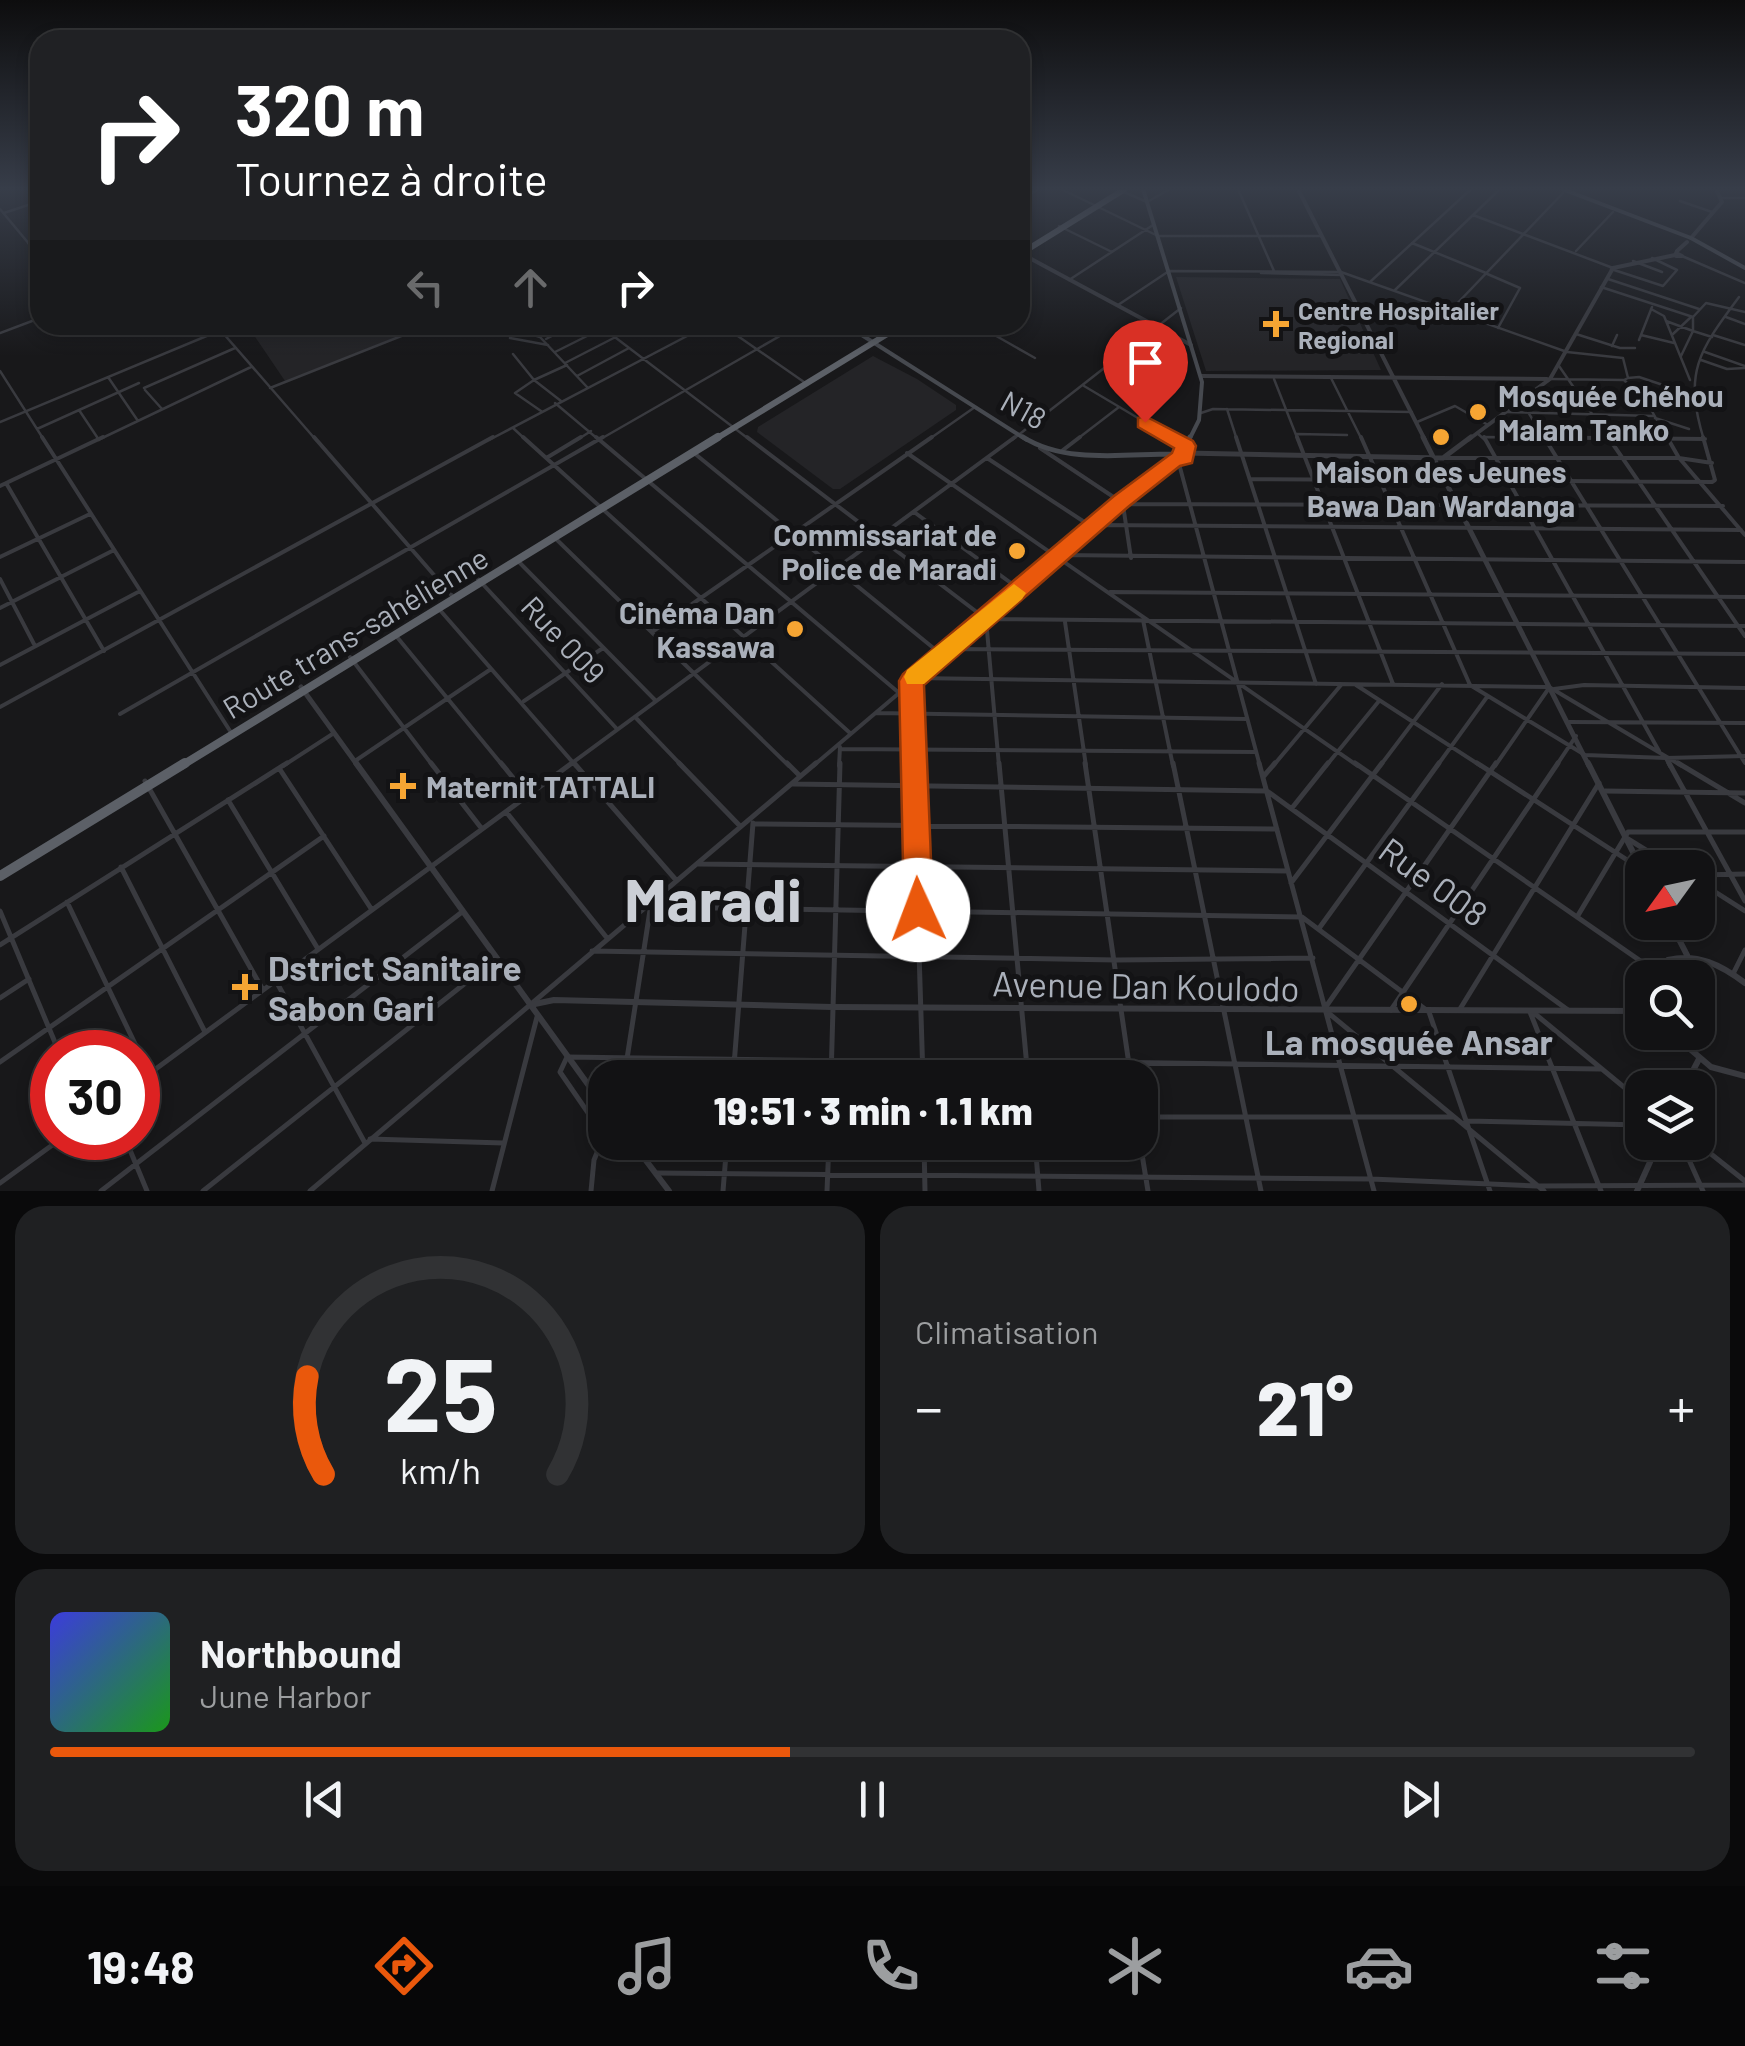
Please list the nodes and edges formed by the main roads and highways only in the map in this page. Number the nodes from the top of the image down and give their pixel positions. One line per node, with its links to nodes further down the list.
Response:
1 (1160, 245): 6 (main road, N18)
2 (1699, 245): 3 (main road)
3 (1745, 268)
4 (861, 335): 6 (main road, N18)
5 (883, 335): 6 (highway, Route trans-sahélienne)
6 (872, 342): 7 (highway, Route trans-sahélienne)
7 (601, 506): 8 (highway, Route trans-sahélienne); 8 (highway, Route trans-sahélienne)
8 (479, 580): 9 (highway, Route trans-sahélienne)
9 (453, 596): 10 (highway, Route trans-sahélienne); 10 (highway, Route trans-sahélienne)
10 (351, 659): 11 (highway, Route trans-sahélienne)
11 (0, 873)

